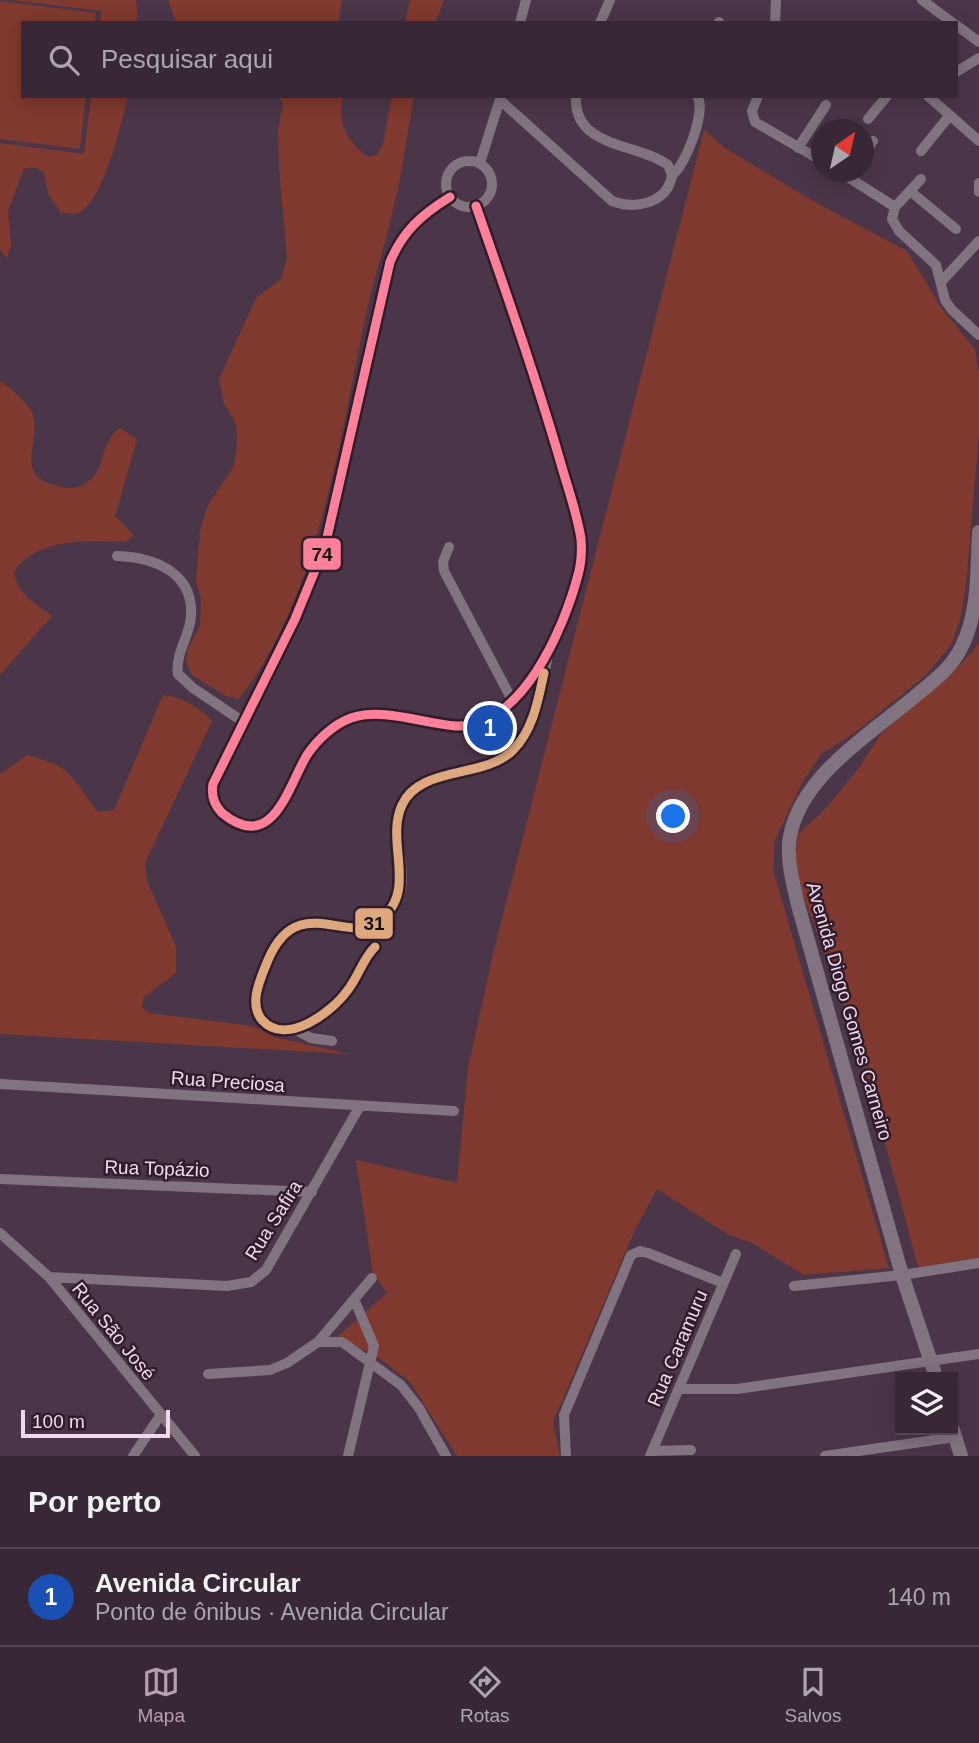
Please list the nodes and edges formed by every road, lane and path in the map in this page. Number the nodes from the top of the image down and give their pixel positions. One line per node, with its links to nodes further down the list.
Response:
1 (526, 0): 5 (street)
2 (610, 0): 6 (street)
3 (776, 0): 7 (street)
4 (922, 0): 8 (street)
5 (521, 21)
6 (601, 21)
7 (775, 21)
8 (951, 21)
9 (958, 26): 10 (street)
10 (979, 42)
11 (979, 58): 12 (street)
12 (958, 71)
13 (500, 98): 26 (street); 27 (street)
14 (576, 98): 27 (street)
15 (757, 98): 23 (street)
16 (885, 98): 21 (street)
17 (930, 98): 20 (street)
18 (700, 99): 27 (street)
19 (826, 104): 23 (street)
20 (950, 115): 22 (street); 24 (street)
21 (868, 119)
22 (979, 141)
23 (799, 148): 25 (street)
24 (921, 151)
25 (811, 155)
26 (480, 163): 33 (street); 34 (street)
27 (672, 174)
28 (921, 179): 31 (street)
29 (859, 182): 35 (street)
30 (979, 183): 32 (street)
31 (910, 191): 35 (street); 36 (street)
32 (979, 192)
33 (450, 197): 34 (street); 45 (street)
34 (475, 206): 43 (street)
35 (895, 207): 38 (street)
36 (956, 229)
37 (979, 241): 38 (street)
38 (941, 282): 39 (street)
39 (979, 335)
40 (979, 532): 57 (street, Avenida Diogo Gomes Carneiro)
41 (449, 547): 44 (street)
42 (117, 556): 45 (street)
43 (549, 654): 44 (street); 47 (street)
44 (512, 700): 45 (street)
45 (242, 721)
46 (375, 947): 47 (street)
47 (294, 1029): 48 (street)
48 (332, 1041)
49 (0, 1084): 50 (street, Rua Preciosa)
50 (360, 1106): 51 (street, Rua Preciosa); 53 (street, Rua Safira)
51 (454, 1111)
52 (0, 1179): 53 (street, Rua Topázio)
53 (312, 1192): 58 (street, Rua Safira)
54 (0, 1233): 58 (street, Rua São José)
55 (736, 1254): 60 (street, Rua Caramuru)
56 (979, 1263): 57 (street)
57 (902, 1275): 61 (street); 65 (street, Avenida Diogo Gomes Carneiro)
58 (48, 1278): 70 (street, Rua São José)
59 (372, 1278): 62 (street)
60 (723, 1283): 69 (street, Rua Caramuru); 79 (street)
61 (794, 1286)
62 (354, 1299): 63 (street); 66 (street)
63 (318, 1342): 66 (street); 68 (street)
64 (979, 1354): 65 (street)
65 (930, 1360): 67 (street, Avenida Diogo Gomes Carneiro); 69 (street)
66 (370, 1363): 77 (street); 78 (street)
67 (934, 1372)
68 (208, 1374)
69 (680, 1390): 74 (street, Rua Caramuru)
70 (160, 1416): 75 (street); 76 (street, Rua São José)
71 (943, 1435): 80 (street)
72 (955, 1435): 81 (street)
73 (691, 1450): 74 (street)
74 (652, 1453)
75 (133, 1456)
76 (195, 1456)
77 (348, 1456)
78 (446, 1456)
79 (566, 1456)
80 (825, 1456)
81 (961, 1456)

